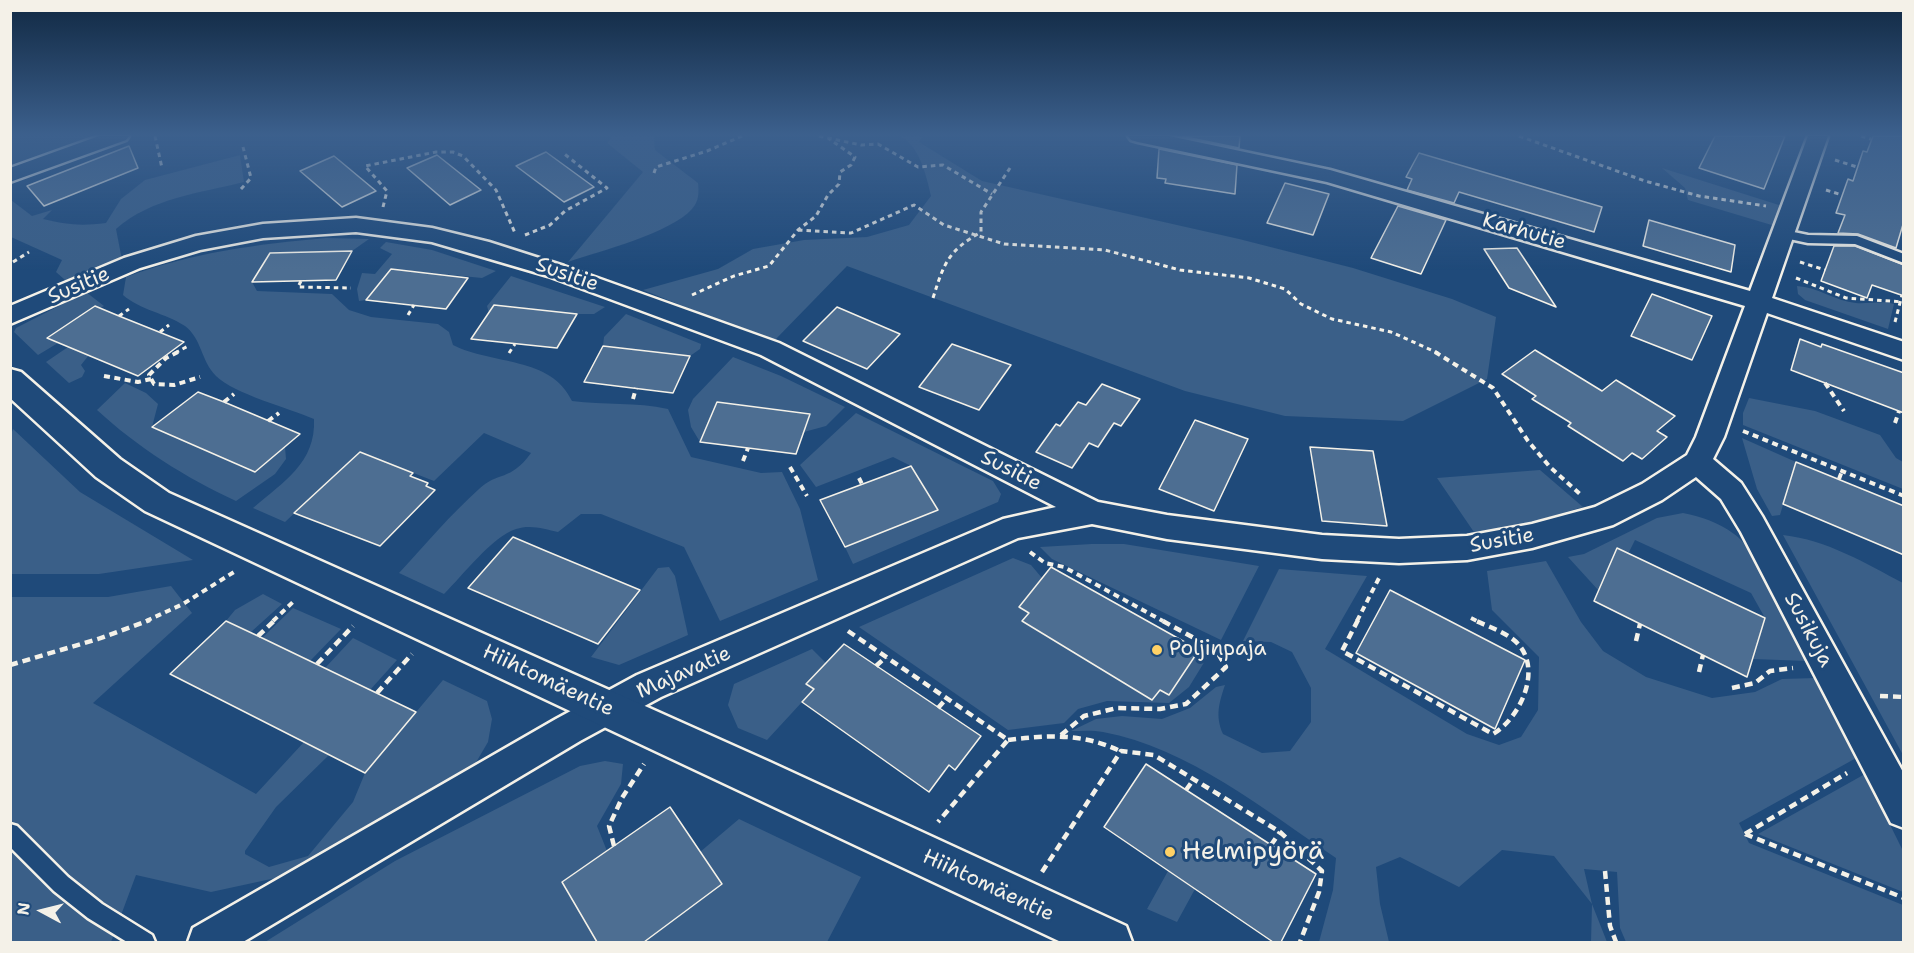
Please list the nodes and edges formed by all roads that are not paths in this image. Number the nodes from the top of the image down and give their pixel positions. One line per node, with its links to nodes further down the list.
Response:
1 (1343, 180): 5 (street, Karhutie)
2 (1803, 180): 3 (street, Susitie)
3 (1784, 234): 4 (lane); 5 (street, Susitie)
4 (1904, 260)
5 (1758, 302): 7 (street, Karhutie); 9 (street, Susitie)
6 (10, 316): 10 (street, Susitie)
7 (1904, 351)
8 (10, 380): 11 (street, Hiihtomäentie)
9 (1697, 462): 10 (street, Susitie); 12 (street, Susikuja)
10 (1092, 512): 11 (street, Majavatie)
11 (609, 709): 15 (street, Majavatie); 16 (street, Hiihtomäentie)
12 (1904, 811)
13 (10, 833): 14 (lane)
14 (145, 942)
15 (207, 942)
16 (1110, 942)

